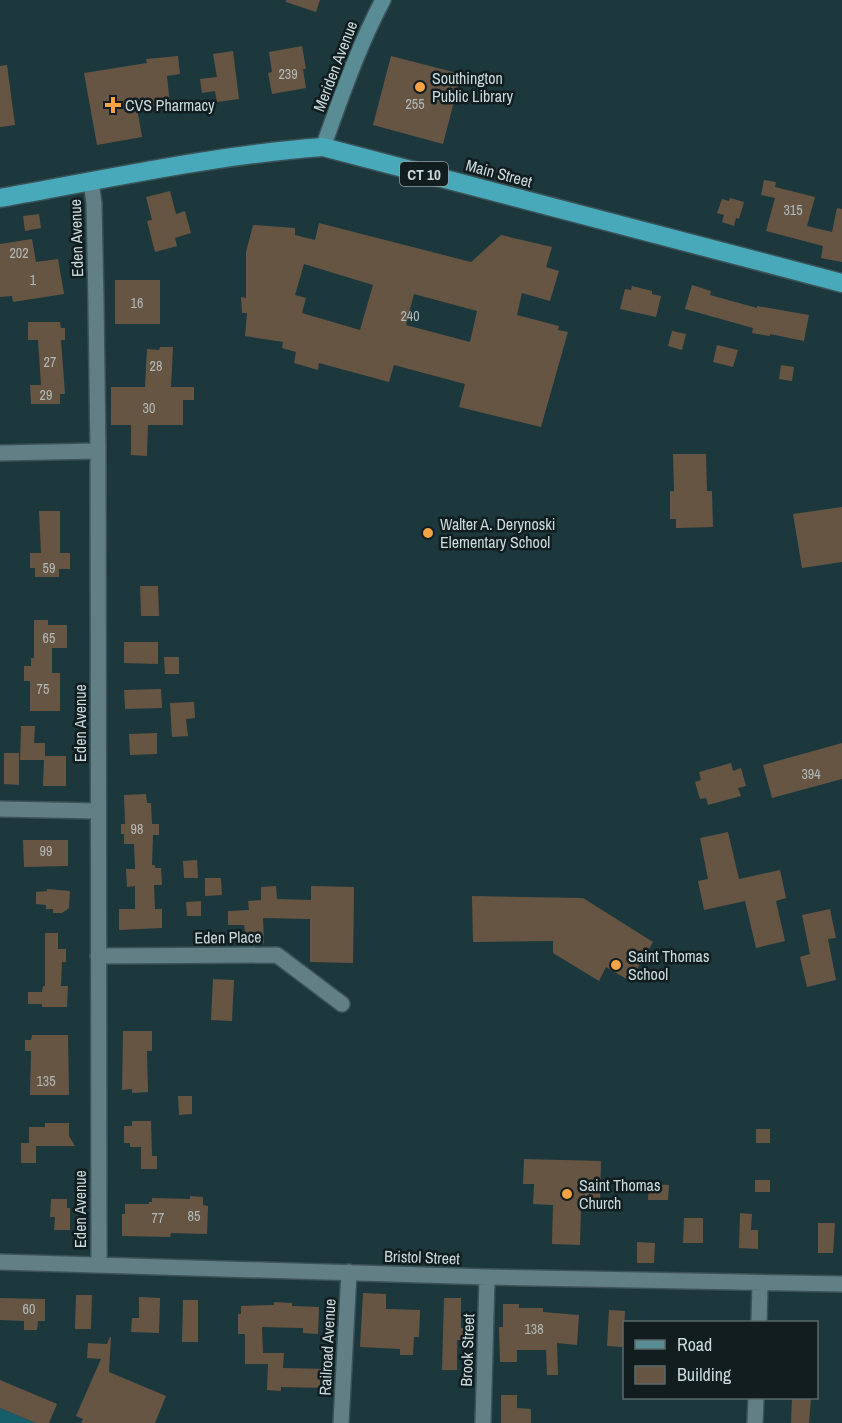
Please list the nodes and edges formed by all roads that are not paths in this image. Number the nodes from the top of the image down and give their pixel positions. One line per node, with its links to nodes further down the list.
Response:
1 (383, 0): 2 (main road, Meriden Avenue)
2 (323, 147): 3 (highway, Main Street / CT 10); 5 (highway, Main Street / CT 10)
3 (91, 182): 4 (highway, Main Street / CT 10); 6 (street, Eden Avenue)
4 (0, 198)
5 (842, 283)
6 (98, 451): 7 (street); 9 (street, Eden Avenue)
7 (0, 453)
8 (0, 808): 9 (street)
9 (98, 811): 10 (street, Eden Avenue)
10 (98, 956): 11 (street, Eden Place); 13 (street, Eden Avenue)
11 (342, 1004)
12 (0, 1262): 13 (street, Bristol Street)
13 (99, 1265): 14 (street, Bristol Street)
14 (348, 1272): 15 (street, Bristol Street); 20 (street, Railroad Avenue)
15 (487, 1277): 16 (street, Bristol Street); 21 (street, Brook Street)
16 (760, 1284): 17 (street, Bristol Street); 18 (street)
17 (842, 1284)
18 (759, 1321)
19 (756, 1399): 22 (street)
20 (341, 1423)
21 (483, 1423)
22 (755, 1423)

